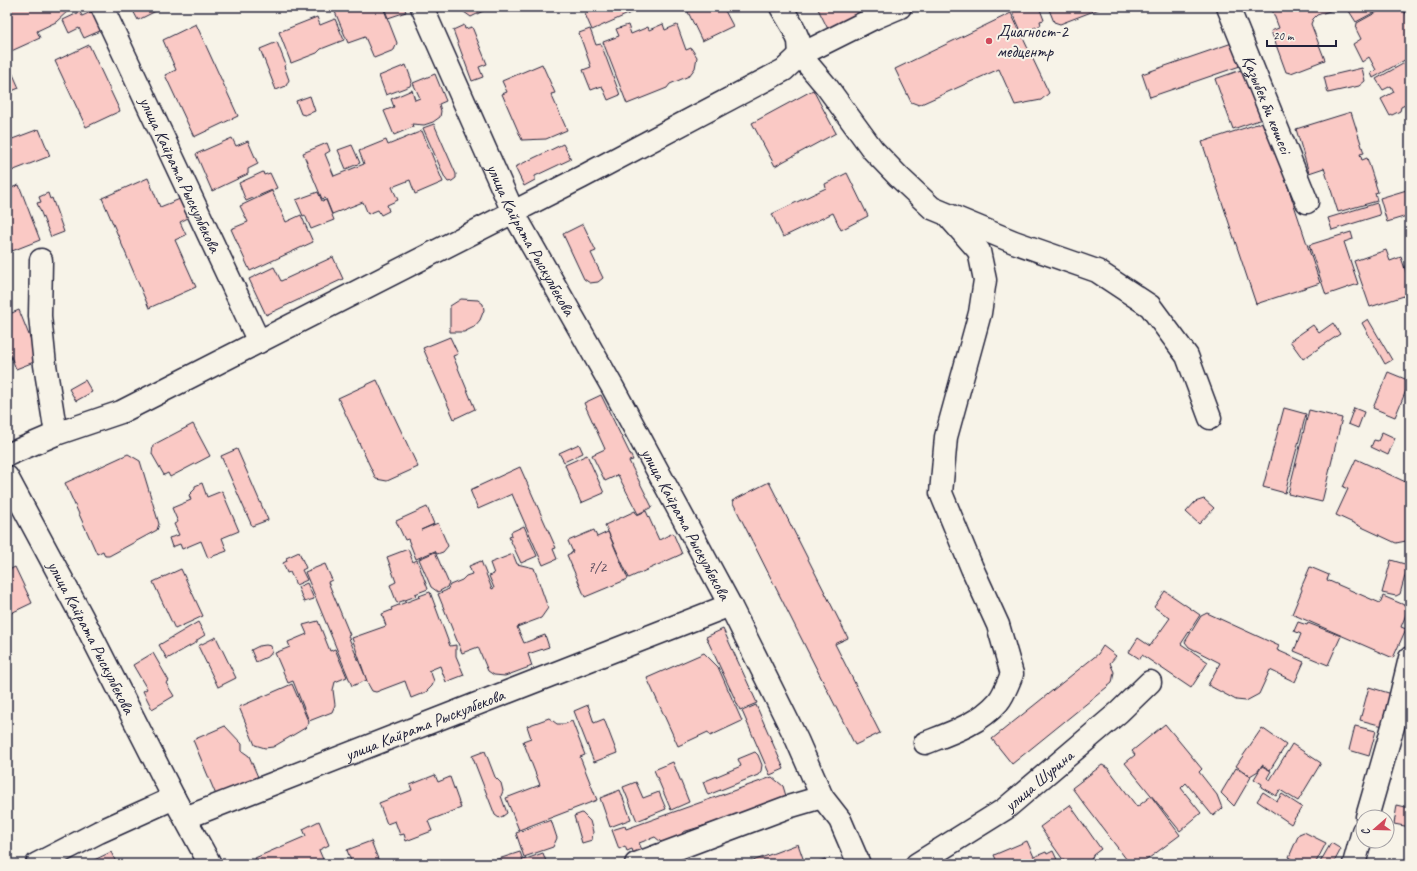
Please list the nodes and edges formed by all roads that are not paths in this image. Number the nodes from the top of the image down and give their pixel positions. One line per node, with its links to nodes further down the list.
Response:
1 (102, 7): 11 (street, улица Кайрата Рыскулбекова)
2 (422, 7): 8 (street, улица Кайрата Рыскулбекова)
3 (781, 7): 6 (street)
4 (900, 7): 6 (street)
5 (1228, 7): 7 (street, Қазыбек би көшесі)
6 (800, 55): 8 (street); 9 (street)
7 (1307, 202)
8 (513, 212): 11 (street); 16 (street, улица Кайрата Рыскулбекова)
9 (945, 213): 12 (street); 19 (street)
10 (41, 260): 13 (street)
11 (258, 342): 13 (street)
12 (1210, 418)
13 (56, 434): 14 (street)
14 (7, 455)
15 (7, 477): 21 (street, улица Кайрата Рыскулбекова)
16 (730, 605): 20 (street); 23 (street, улица Кайрата Рыскулбекова)
17 (1410, 658): 22 (street)
18 (1150, 682): 29 (street, улица Шурина)
19 (925, 743)
20 (822, 797): 27 (street); 28 (street)
21 (174, 798): 23 (street, улица Кайрата Рыскулбекова); 25 (street)
22 (1369, 809)
23 (185, 818): 26 (street, улица Кайрата Рыскулбекова)
24 (1358, 849): 30 (street)
25 (37, 864)
26 (210, 864)
27 (636, 864)
28 (859, 864)
29 (917, 864)
30 (1354, 864)

